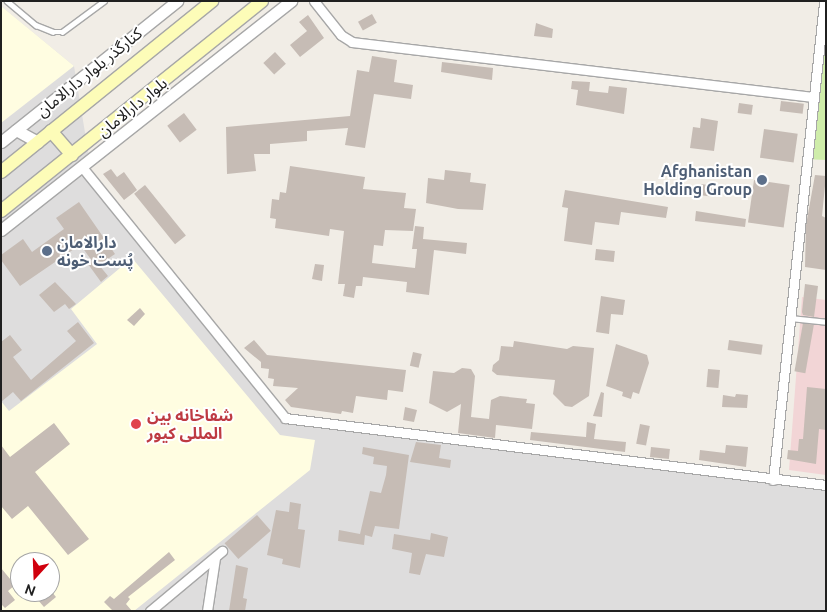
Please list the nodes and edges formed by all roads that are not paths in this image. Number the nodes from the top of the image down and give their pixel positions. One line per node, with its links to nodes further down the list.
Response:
1 (7, 1): 2 (lane)
2 (104, 1)
3 (177, 1): 10 (street, کنارگذر بلوار دارالامان)
4 (212, 1): 11 (main road, بلوار دارالامان)
5 (262, 1): 14 (main road, بلوار دارالامان)
6 (291, 1): 15 (street)
7 (314, 1): 9 (street)
8 (824, 1): 9 (street)
9 (813, 97): 19 (street)
10 (16, 130): 12 (street, کنارگذر بلوار دارالامان); 13 (street)
11 (52, 130): 13 (main road, بلوار دارالامان); 14 (main road)
12 (1, 142)
13 (38, 142): 16 (main road, بلوار دارالامان)
14 (72, 155): 17 (main road, بلوار دارالامان)
15 (82, 168): 18 (street); 21 (street)
16 (1, 172)
17 (1, 211)
18 (1, 230)
19 (790, 318): 20 (lane); 21 (street)
20 (826, 322)
21 (773, 480): 22 (street)
22 (826, 485)
23 (222, 551): 24 (street)
24 (215, 558): 25 (street); 26 (street)
25 (150, 611)
26 (206, 611)

